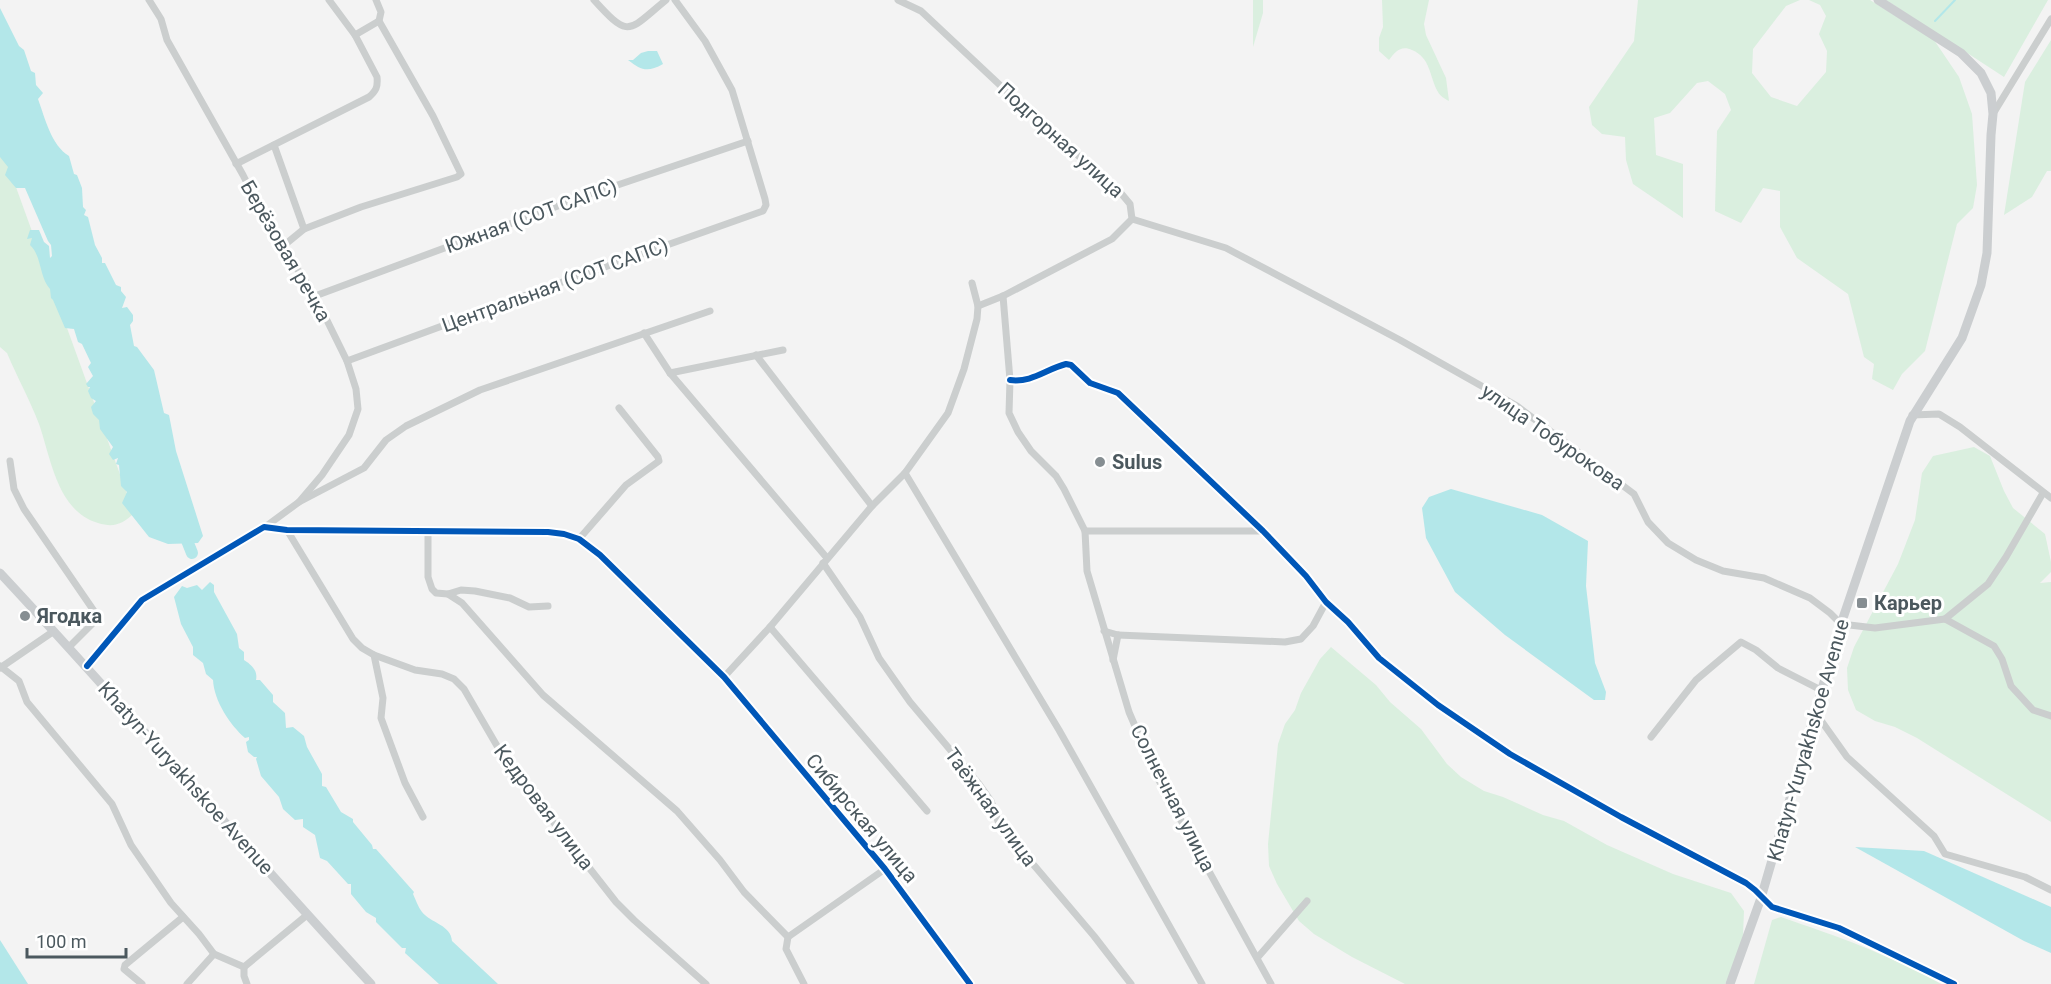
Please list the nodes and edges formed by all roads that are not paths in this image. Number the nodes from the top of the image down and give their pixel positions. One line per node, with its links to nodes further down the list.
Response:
1 (149, 0): 15 (street, Берёзовая речка)
2 (329, 0): 11 (street)
3 (376, 0): 10 (street)
4 (594, 0): 5 (street)
5 (666, 0)
6 (675, 0): 13 (street)
7 (898, 0): 16 (street, Подгорная улица)
8 (1878, 0): 12 (street, Khatyn-Yuryakhskoe Avenue)
9 (2051, 19): 12 (street)
10 (379, 21): 11 (street); 17 (street)
11 (355, 35): 14 (street)
12 (1994, 114): 31 (street, Khatyn-Yuryakhskoe Avenue)
13 (748, 141): 20 (street, Южная (СОТ САПС)); 27 (street, Центральная (СОТ САПС))
14 (274, 146): 15 (street); 17 (street)
15 (236, 164): 18 (street, Берёзовая речка)
16 (1132, 219): 21 (street, Подгорная улица); 50 (street, улица Тобурокова)
17 (303, 229): 18 (street)
18 (282, 248): 20 (street, Берёзовая речка)
19 (972, 283): 22 (street)
20 (315, 296): 27 (street, Берёзовая речка)
21 (1003, 296): 22 (street, Подгорная улица); 29 (street)
22 (978, 306): 33 (street)
23 (710, 310): 24 (street)
24 (644, 333): 28 (street, Таёжная улица); 36 (street)
25 (783, 350): 26 (street)
26 (756, 355): 28 (street); 37 (street)
27 (347, 361): 36 (street, Берёзовая речка)
28 (670, 374): 44 (street, Таёжная улица)
29 (1010, 380): 41 (street); 42 (street)
30 (619, 408): 43 (street)
31 (1912, 415): 34 (street); 50 (street, Khatyn-Yuryakhskoe Avenue)
32 (10, 461): 55 (street)
33 (905, 472): 37 (street); 85 (street)
34 (2043, 492): 35 (street); 49 (street)
35 (2051, 498)
36 (300, 502): 38 (street)
37 (872, 506): 44 (street)
38 (264, 527): 39 (street); 58 (street)
39 (287, 530): 40 (street); 56 (street, Кедровая улица)
40 (428, 531): 43 (street); 46 (street)
41 (1085, 531): 42 (street); 53 (street, Солнечная улица)
42 (1263, 531): 47 (street)
43 (579, 539): 60 (street, Сибирская улица)
44 (825, 560): 51 (street); 84 (street, Таёжная улица)
45 (0, 573): 52 (street, Khatyn-Yuryakhskoe Avenue)
46 (448, 594): 48 (street); 73 (street)
47 (1326, 602): 54 (street); 69 (street)
48 (548, 606)
49 (1945, 619): 50 (street); 63 (street)
50 (1841, 624): 61 (street, Khatyn-Yuryakhskoe Avenue)
51 (770, 627): 60 (street); 65 (street)
52 (54, 631): 55 (street, Khatyn-Yuryakhskoe Avenue); 59 (street)
53 (1104, 631): 54 (street); 57 (street, Солнечная улица)
54 (1119, 635): 57 (street)
55 (69, 647): 58 (street, Khatyn-Yuryakhskoe Avenue)
56 (374, 655): 66 (street); 81 (street, Кедровая улица)
57 (1113, 662): 75 (street, Солнечная улица)
58 (87, 666): 71 (street, Khatyn-Yuryakhskoe Avenue)
59 (0, 667): 72 (street)
60 (724, 676): 67 (street, Сибирская улица)
61 (1821, 690): 62 (street, Khatyn-Yuryakhskoe Avenue); 64 (street)
62 (1815, 712): 68 (street); 69 (street, Khatyn-Yuryakhskoe Avenue)
63 (2051, 716)
64 (1652, 737)
65 (927, 811)
66 (423, 817)
67 (885, 868): 73 (street); 83 (street, Сибирская улица)
68 (2051, 890)
69 (1761, 898): 87 (street, Khatyn-Yuryakhskoe Avenue); 88 (street)
70 (1307, 901): 75 (street)
71 (307, 915): 76 (street); 80 (street, Khatyn-Yuryakhskoe Avenue)
72 (183, 916): 74 (street); 77 (street)
73 (788, 938): 82 (street)
74 (214, 954): 76 (street); 78 (street)
75 (1258, 957): 86 (street, Солнечная улица)
76 (244, 968): 79 (street)
77 (142, 984)
78 (187, 984)
79 (247, 984)
80 (371, 984)
81 (706, 984)
82 (804, 984)
83 (970, 984)
84 (1131, 984)
85 (1202, 984)
86 (1271, 984)
87 (1730, 984)
88 (1954, 984)

